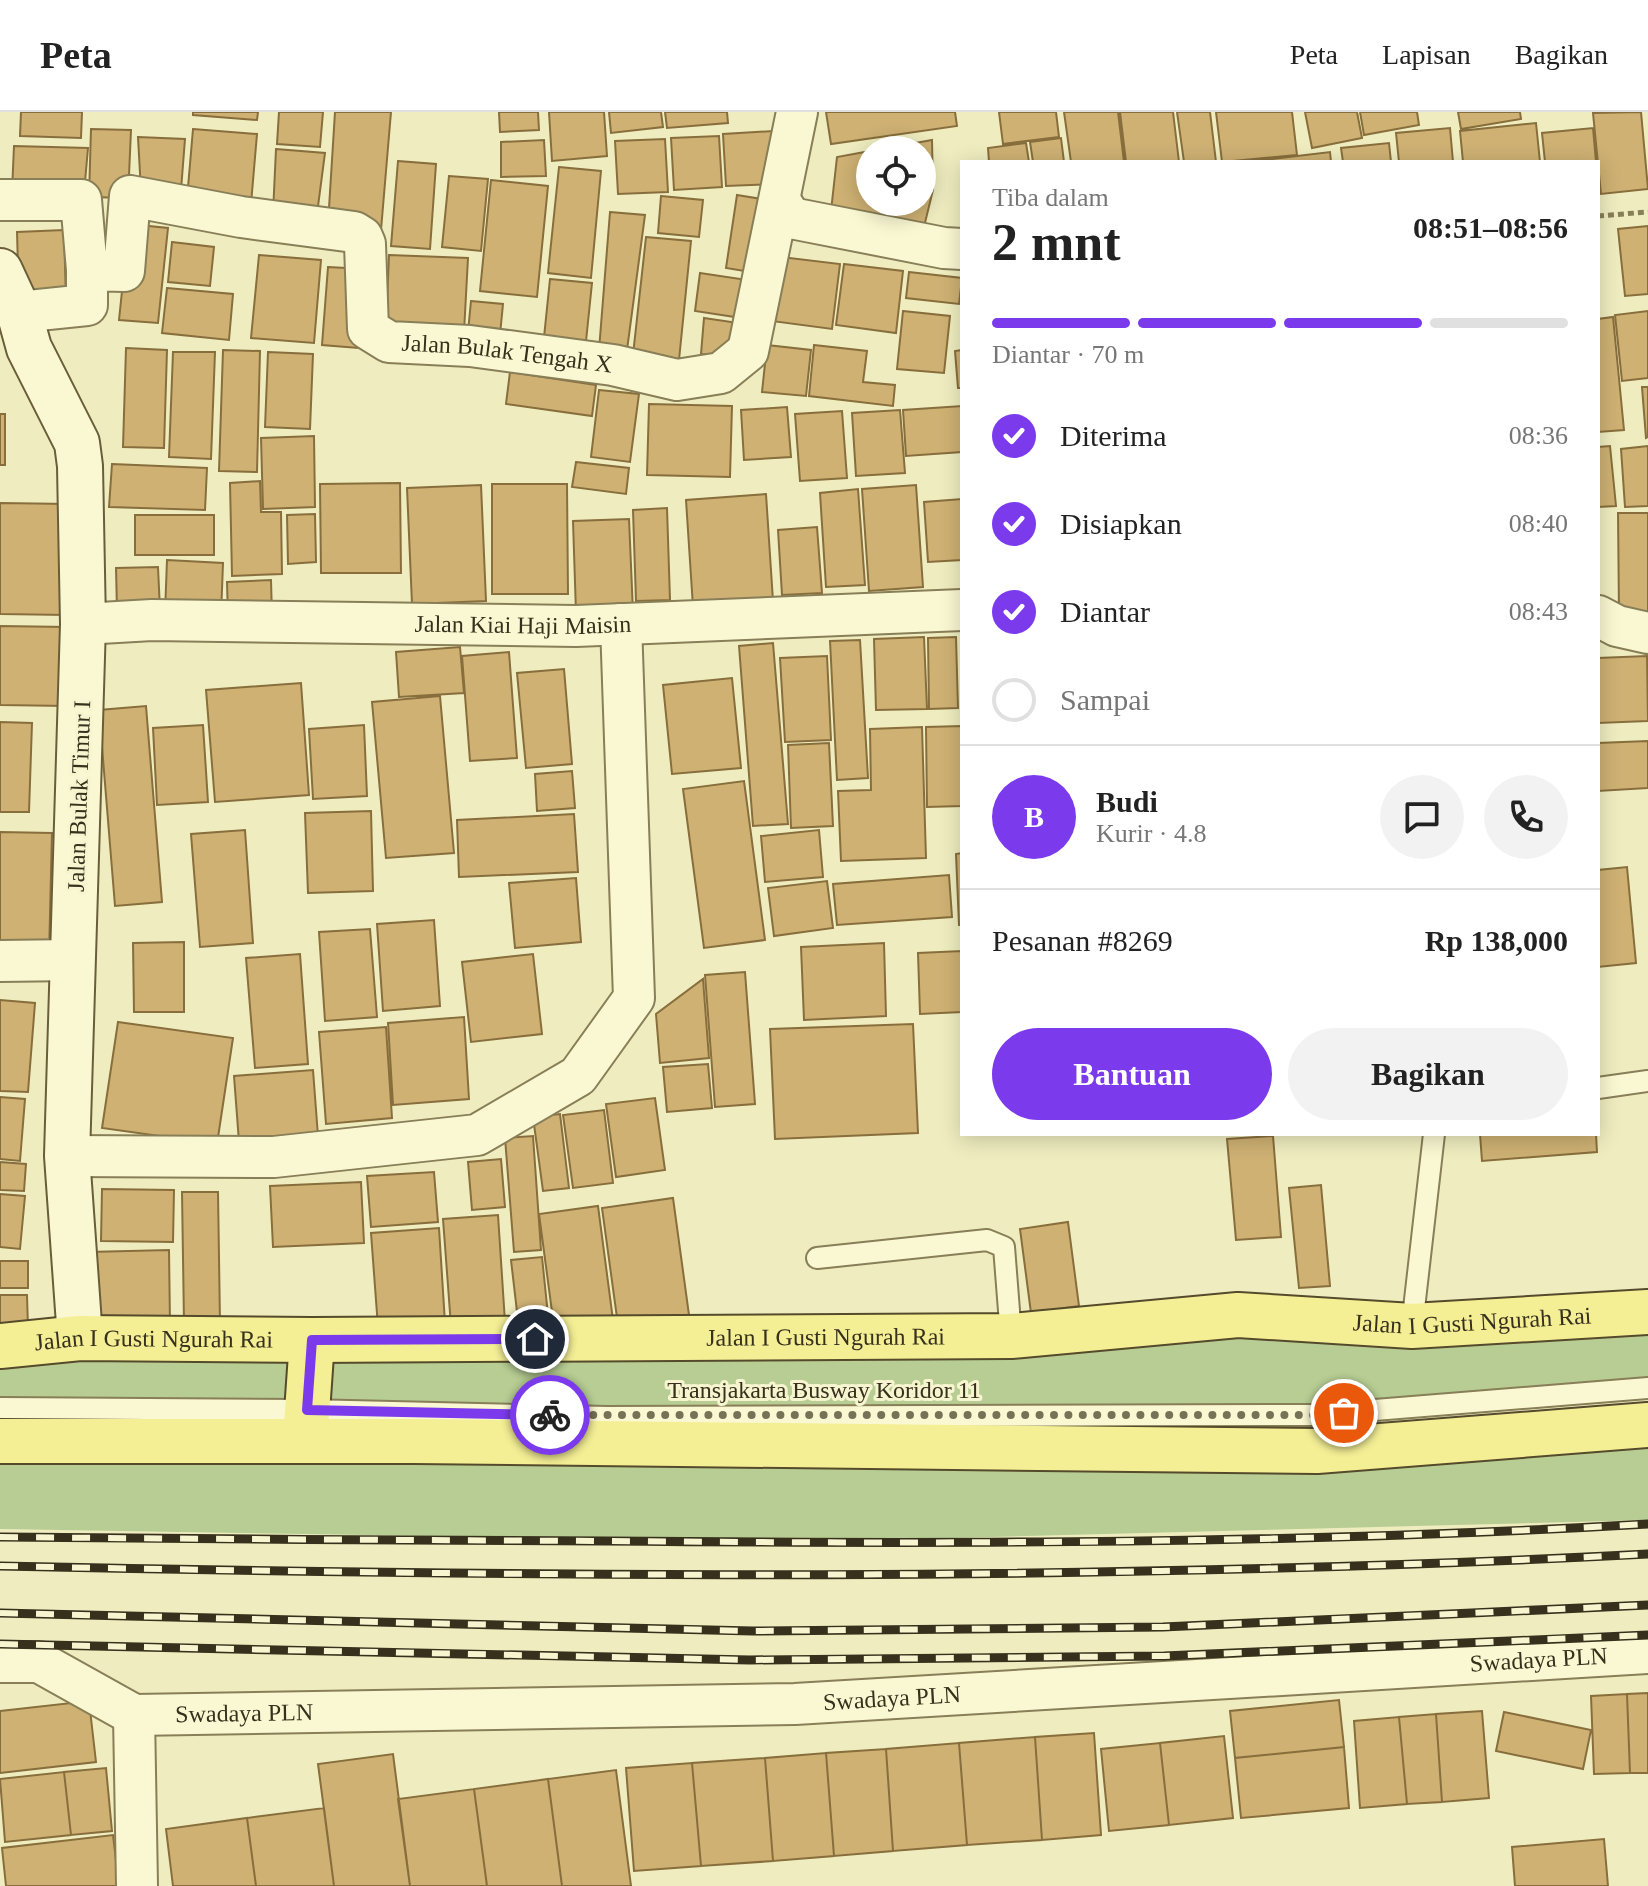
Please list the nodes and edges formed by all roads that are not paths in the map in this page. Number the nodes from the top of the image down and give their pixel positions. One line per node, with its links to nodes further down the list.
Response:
1 (797, 112): 3 (street, Jalan Bulak Tengah X)
2 (0, 200): 5 (street)
3 (780, 201): 4 (street); 5 (street, Jalan Bulak Tengah X)
4 (960, 249)
5 (87, 270): 7 (street)
6 (0, 271): 7 (street, Jalan Bulak Timur I)
7 (19, 312): 10 (street, Jalan Bulak Timur I)
8 (960, 610): 11 (street, Jalan Kiai Haji Maisin)
9 (1600, 617): 12 (street)
10 (83, 624): 11 (street, Jalan Kiai Haji Maisin); 13 (street, Jalan Bulak Timur I)
11 (621, 624): 18 (street)
12 (1648, 633)
13 (74, 960): 14 (street); 18 (street, Jalan Bulak Timur I)
14 (0, 961)
15 (1648, 1081): 16 (lane)
16 (1600, 1088)
17 (1434, 1136): 21 (lane)
18 (67, 1156): 23 (street, Jalan Bulak Timur I)
19 (817, 1258): 22 (lane)
20 (1648, 1312): 21 (main road, Jalan I Gusti Ngurah Rai)
21 (1412, 1326): 22 (main road, Jalan I Gusti Ngurah Rai)
22 (1011, 1336): 24 (main road, Jalan I Gusti Ngurah Rai)
23 (80, 1338): 24 (main road, Jalan I Gusti Ngurah Rai); 25 (main road, Jalan I Gusti Ngurah Rai)
24 (312, 1340): 28 (main road)
25 (0, 1346)
26 (1648, 1388): 28 (lane, Transjakarta Busway Koridor 11)
27 (0, 1408): 28 (lane, Transjakarta Busway Koridor 11)
28 (306, 1425): 29 (main road); 30 (main road)
29 (1648, 1425)
30 (0, 1441)
31 (1648, 1653): 33 (street, Swadaya PLN)
32 (0, 1662): 33 (street)
33 (134, 1715): 34 (street)
34 (137, 1886)

